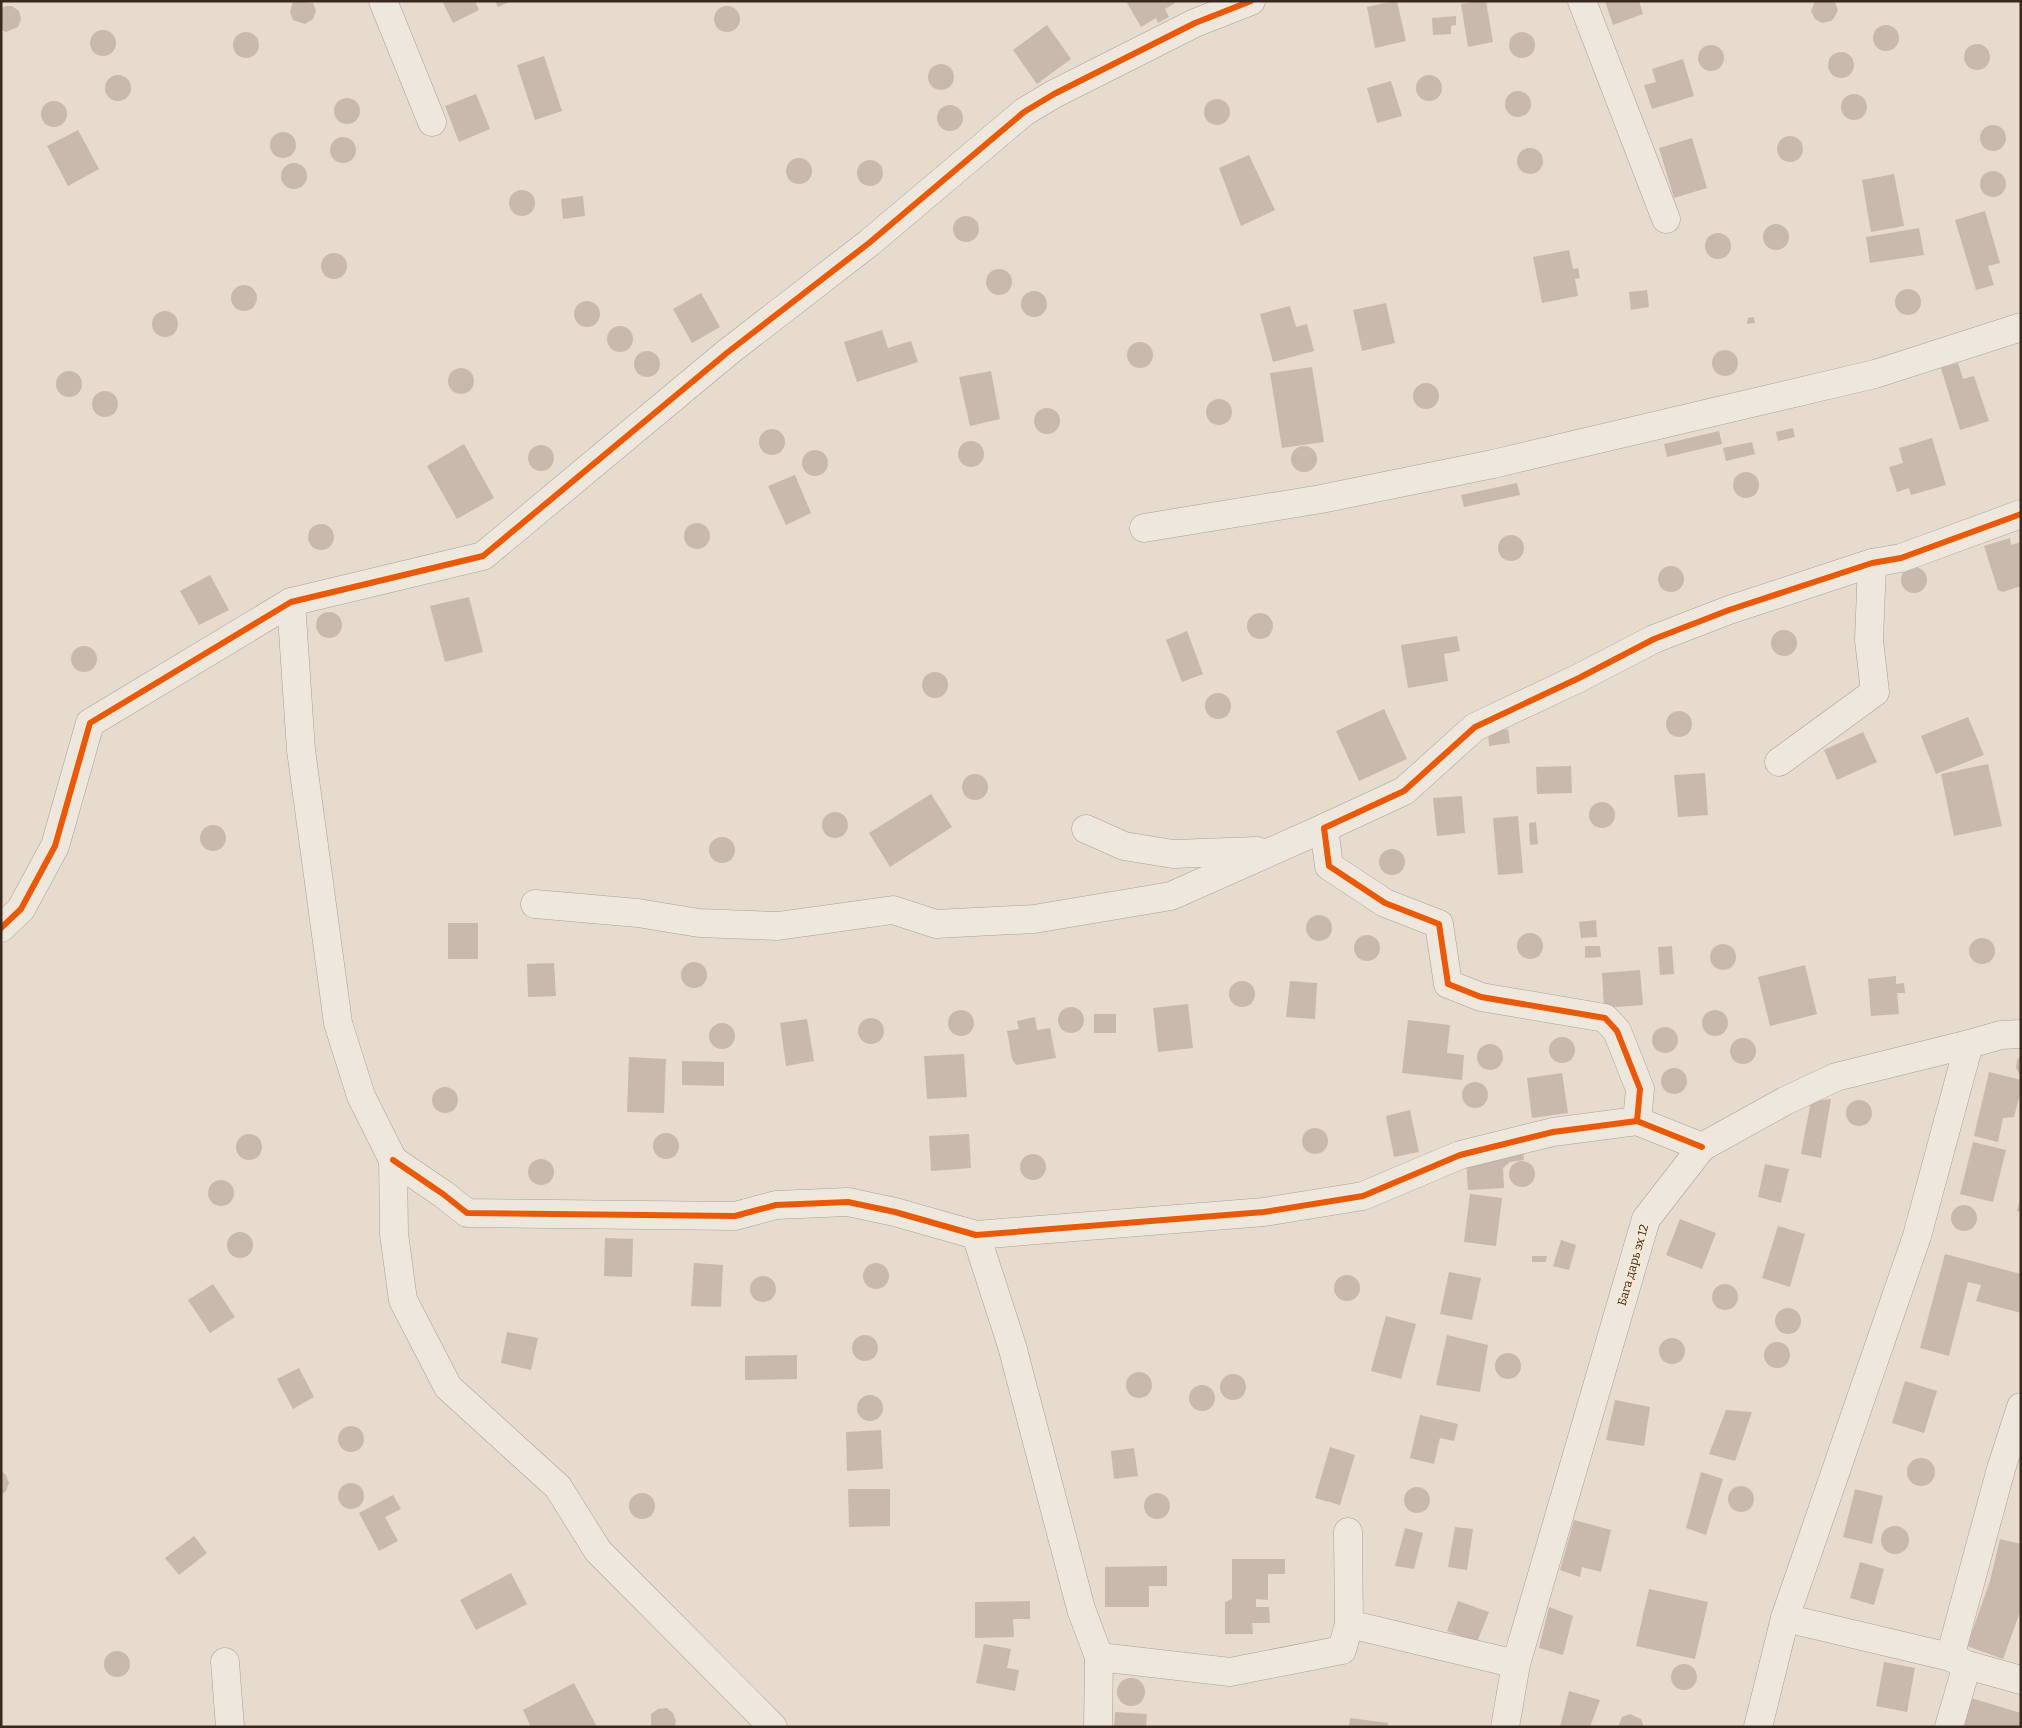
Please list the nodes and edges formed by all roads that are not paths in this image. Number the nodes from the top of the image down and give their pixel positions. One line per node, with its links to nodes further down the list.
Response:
1 (383, 1): 4 (street)
2 (1251, 1): 10 (street)
3 (1582, 1): 5 (street)
4 (432, 122)
5 (1666, 218)
6 (2021, 327): 8 (street)
7 (2021, 514): 9 (street)
8 (1144, 528)
9 (1872, 563): 11 (street); 12 (street)
10 (291, 602): 16 (street); 21 (street)
11 (1779, 762)
12 (1324, 828): 14 (street); 19 (street)
13 (1086, 829): 14 (street)
14 (1274, 850): 15 (street)
15 (535, 904)
16 (1, 928)
17 (2021, 1034): 18 (street, Бага дарь эх 12)
18 (1969, 1044): 20 (street, Бага дарь эх 12); 25 (street)
19 (1637, 1121): 20 (street); 22 (street)
20 (1702, 1147): 30 (street, Бага дарь эх 12)
21 (394, 1160): 22 (street); 33 (street)
22 (976, 1235): 27 (street)
23 (2021, 1407): 28 (street)
24 (1348, 1532): 26 (street)
25 (1785, 1618): 28 (street); 36 (street)
26 (1348, 1624): 27 (street); 30 (street)
27 (1099, 1657): 34 (street)
28 (1959, 1661): 31 (street); 37 (street)
29 (225, 1662): 32 (street)
30 (1516, 1664): 35 (street, Бага дарь эх 12)
31 (2021, 1680)
32 (230, 1727)
33 (773, 1727)
34 (1098, 1727)
35 (1505, 1727)
36 (1758, 1727)
37 (1949, 1727)

